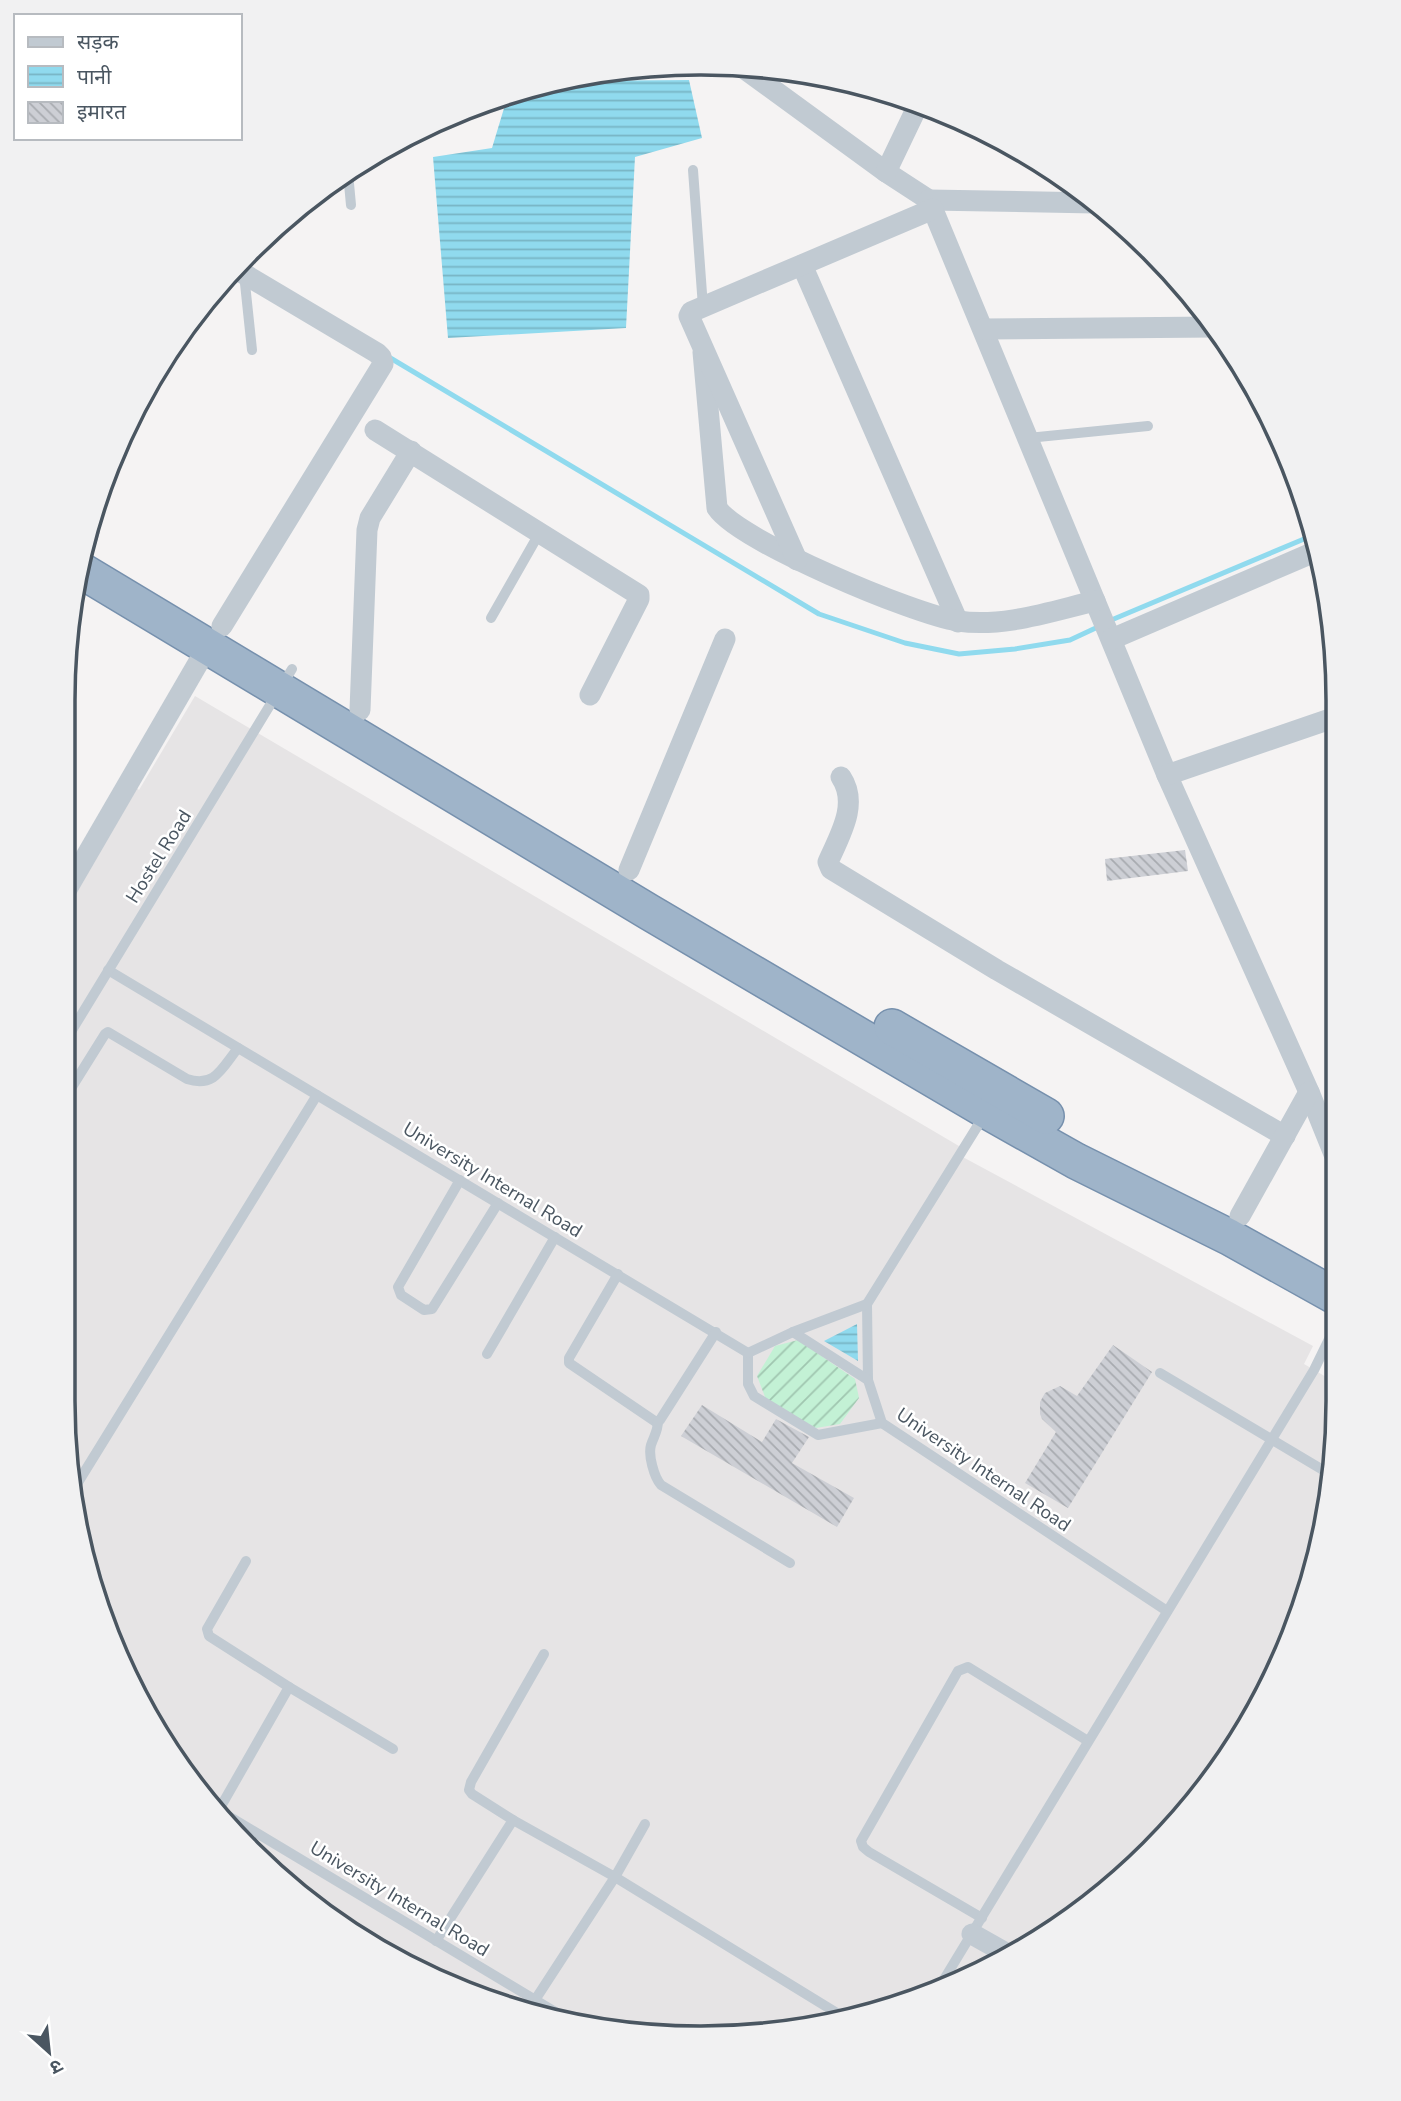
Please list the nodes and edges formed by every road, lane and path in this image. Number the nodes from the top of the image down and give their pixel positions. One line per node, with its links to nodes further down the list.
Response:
1 (757, 79): 4 (street)
2 (914, 113): 4 (street)
3 (693, 170): 12 (lane)
4 (886, 172): 7 (street)
5 (349, 184): 8 (lane)
6 (1080, 203): 7 (street)
7 (931, 204): 9 (street); 14 (street)
8 (351, 205)
9 (802, 265): 12 (street); 27 (street)
10 (243, 274): 29 (street)
11 (240, 277): 15 (lane)
12 (704, 307): 16 (street)
13 (1202, 327): 14 (street)
14 (983, 329): 19 (street)
15 (252, 350)
16 (703, 352): 24 (street); 24 (street)
17 (1148, 426): 19 (lane)
18 (375, 429): 20 (street)
19 (1028, 438): 28 (street)
20 (411, 452): 21 (street); 33 (street)
21 (540, 532): 26 (lane); 32 (street)
22 (94, 550): 29 (highway)
23 (1308, 555): 28 (street)
24 (797, 560): 27 (street)
25 (88, 574): 29 (highway)
26 (491, 618)
27 (958, 622): 28 (street)
28 (1104, 622): 35 (street)
29 (215, 636): 31 (highway); 38 (street)
30 (724, 639): 37 (street)
31 (286, 679): 33 (highway); 39 (lane, Hostel Road); 45 (highway)
32 (590, 695)
33 (360, 710): 37 (highway)
34 (1326, 723): 35 (street)
35 (1167, 775): 43 (street)
36 (841, 777): 47 (street)
37 (629, 870): 45 (highway)
38 (75, 875)
39 (108, 970): 40 (lane, Hostel Road); 41 (lane, University Internal Road)
40 (75, 1024)
41 (238, 1048): 42 (lane); 44 (lane, University Internal Road)
42 (75, 1082)
43 (1309, 1092): 46 (street); 47 (street)
44 (317, 1095): 48 (lane, University Internal Road); 67 (lane)
45 (993, 1101): 50 (highway); 54 (highway); 55 (lane)
46 (1326, 1134)
47 (1285, 1136): 50 (street)
48 (460, 1180): 49 (lane, University Internal Road); 49 (lane)
49 (498, 1203): 51 (lane, University Internal Road)
50 (1240, 1216): 52 (highway)
51 (555, 1237): 53 (lane, University Internal Road); 59 (lane)
52 (1326, 1264)
53 (618, 1274): 56 (lane, University Internal Road); 63 (lane)
54 (1326, 1291)
55 (867, 1304): 57 (lane); 62 (lane, University Internal Road)
56 (716, 1332): 60 (lane, University Internal Road); 63 (lane)
57 (793, 1332): 60 (lane); 62 (lane)
58 (1326, 1345): 65 (lane)
59 (487, 1353)
60 (748, 1353): 64 (lane)
61 (1160, 1373): 65 (lane)
62 (868, 1380): 64 (lane, University Internal Road)
63 (658, 1422): 69 (lane)
64 (882, 1423): 70 (lane, University Internal Road)
65 (1272, 1439): 66 (lane); 70 (lane)
66 (1321, 1469)
67 (81, 1478)
68 (246, 1561): 72 (lane)
69 (790, 1563)
70 (1167, 1611): 73 (lane)
71 (544, 1654): 76 (lane)
72 (289, 1687): 74 (lane); 75 (lane)
73 (1088, 1741): 80 (lane); 80 (lane)
74 (393, 1749)
75 (222, 1804)
76 (513, 1819): 79 (lane); 81 (lane)
77 (239, 1822): 81 (lane, University Internal Road)
78 (645, 1824): 79 (lane)
79 (615, 1877): 84 (lane); 86 (lane)
80 (977, 1926): 82 (street); 83 (lane)
81 (436, 1941): 84 (lane, University Internal Road)
82 (1002, 1948)
83 (947, 1975)
84 (535, 2000): 85 (lane, University Internal Road)
85 (544, 2005)
86 (834, 2011)

